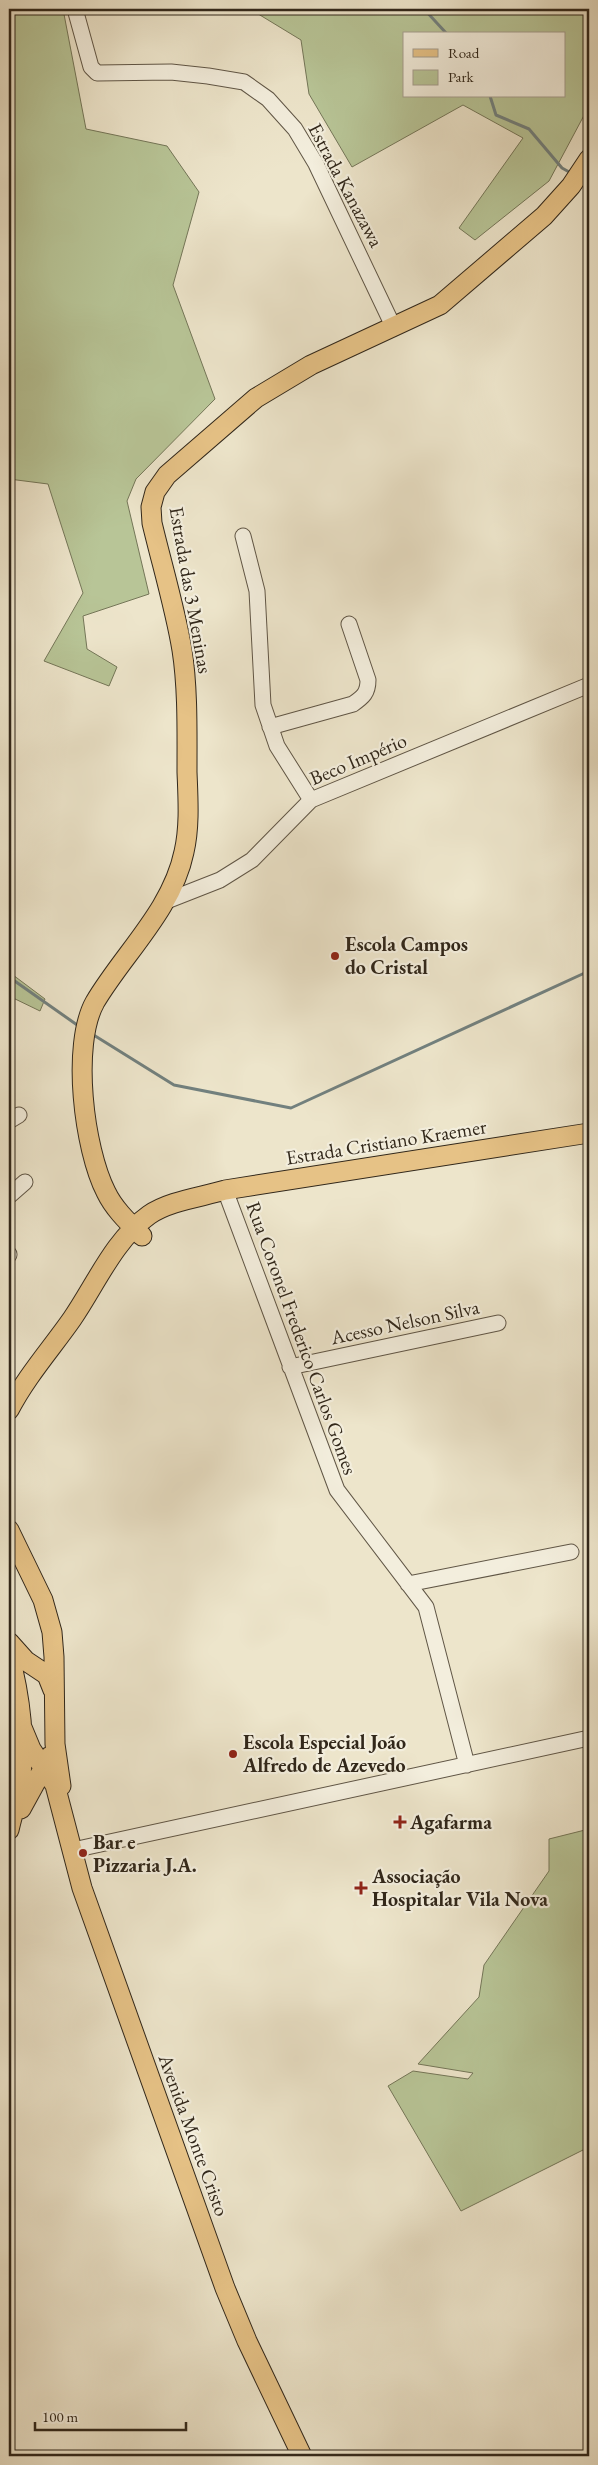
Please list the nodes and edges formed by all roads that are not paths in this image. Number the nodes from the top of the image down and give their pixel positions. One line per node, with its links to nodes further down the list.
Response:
1 (75, 9): 3 (street, Estrada Kanazawa)
2 (588, 162): 3 (main road, Estrada das 3 Meninas)
3 (394, 328): 9 (main road, Estrada das 3 Meninas)
4 (243, 536): 7 (street)
5 (349, 624): 7 (street)
6 (589, 685): 8 (street, Beco Império)
7 (270, 727): 8 (street)
8 (311, 800): 9 (street, Beco Império)
9 (164, 902): 14 (main road, Estrada das 3 Meninas)
10 (589, 1133): 12 (main road, Estrada Cristiano Kraemer)
11 (24, 1182): 13 (street)
12 (225, 1190): 15 (main road, Estrada Cristiano Kraemer); 21 (street, Rua Coronel Frederico Carlos Gomes)
13 (9, 1196)
14 (110, 1199): 16 (main road); 17 (main road, Estrada das 3 Meninas); 18 (main road)
15 (191, 1201): 16 (main road, Estrada Cristiano Kraemer); 17 (main road, Estrada Cristiano Kraemer)
16 (167, 1206): 17 (main road, Estrada Cristiano Kraemer)
17 (138, 1232): 18 (main road, Estrada Cristiano Kraemer); 19 (main road, Estrada Cristiano Kraemer)
18 (118, 1248): 19 (main road, Estrada Cristiano Kraemer)
19 (72, 1319): 22 (main road, Estrada Cristiano Kraemer)
20 (498, 1323): 21 (street, Acesso Nelson Silva)
21 (290, 1367): 25 (street, Rua Coronel Frederico Carlos Gomes)
22 (9, 1410)
23 (9, 1530): 27 (main road)
24 (571, 1552): 25 (street)
25 (408, 1584): 35 (street, Rua Coronel Frederico Carlos Gomes)
26 (9, 1642): 29 (main road)
27 (54, 1648): 29 (main road); 30 (main road)
28 (9, 1654): 31 (main road)
29 (34, 1667): 30 (main road); 31 (main road)
30 (53, 1691): 34 (main road, Avenida Monte Cristo)
31 (18, 1693): 32 (main road)
32 (21, 1725): 36 (main road, Avenida Monte Cristo); 38 (main road)
33 (589, 1738): 35 (street)
34 (55, 1744): 36 (main road); 37 (main road, Avenida Monte Cristo)
35 (467, 1765): 39 (street)
36 (44, 1766): 37 (main road, Avenida Monte Cristo); 38 (main road)
37 (66, 1820): 39 (main road, Avenida Monte Cristo)
38 (9, 1831)
39 (72, 1850): 40 (main road, Avenida Monte Cristo)
40 (302, 2456)

